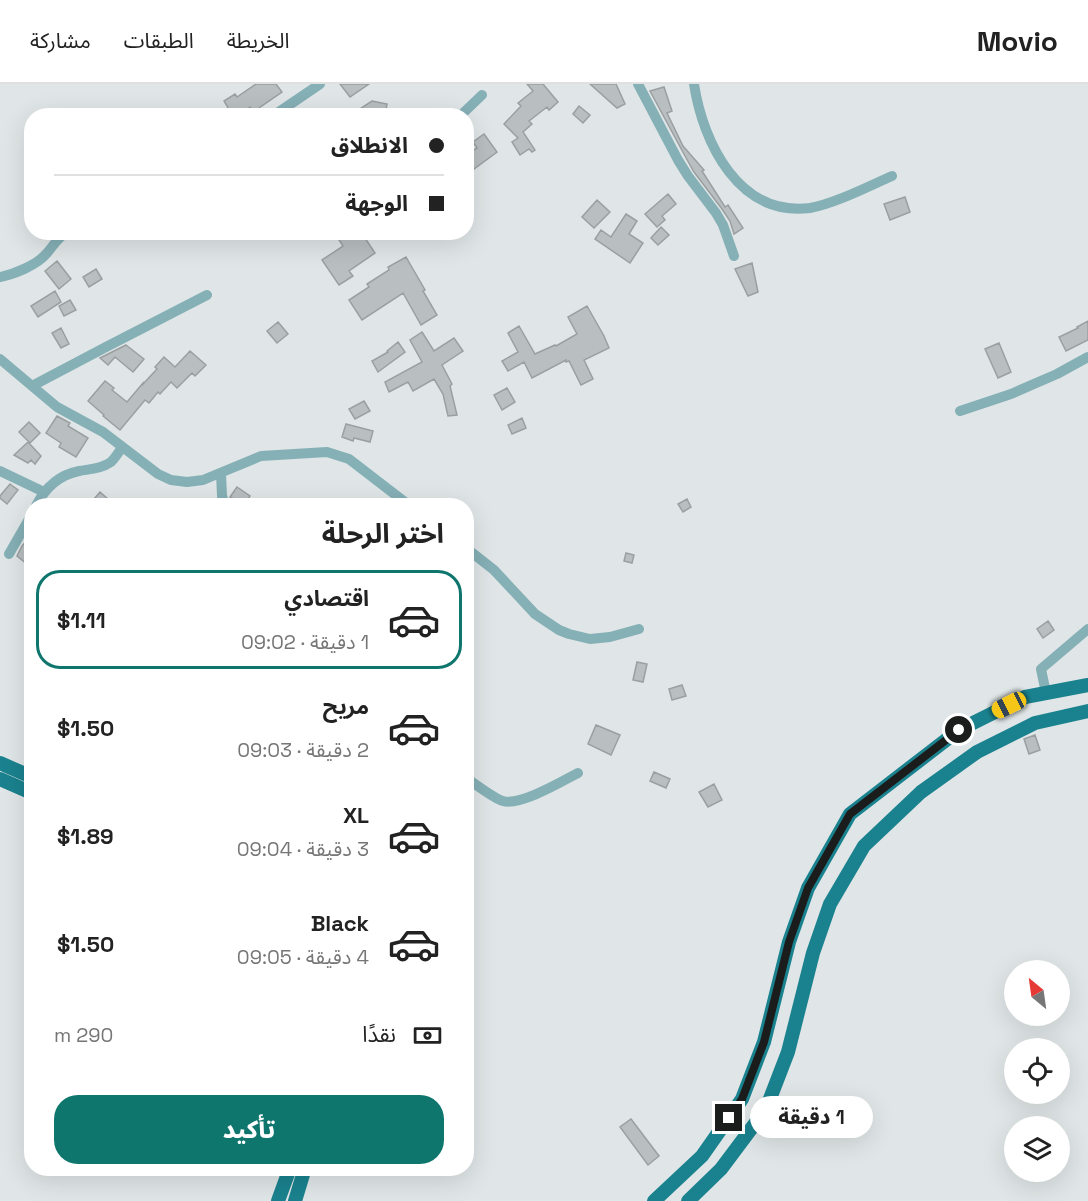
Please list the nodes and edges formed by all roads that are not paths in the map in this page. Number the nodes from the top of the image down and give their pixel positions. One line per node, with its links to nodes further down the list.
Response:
1 (320, 84): 5 (street)
2 (638, 84): 9 (street)
3 (694, 84): 7 (street)
4 (482, 95): 6 (street)
5 (285, 108)
6 (468, 108)
7 (892, 176)
8 (56, 240): 10 (street)
9 (734, 255)
10 (0, 277)
11 (207, 295): 14 (street)
12 (1088, 357): 15 (street)
13 (0, 359): 14 (street)
14 (32, 386): 16 (street)
15 (960, 411)
16 (123, 447): 18 (street); 19 (street)
17 (0, 471): 19 (street)
18 (221, 473): 21 (street); 22 (street)
19 (44, 492): 20 (street)
20 (41, 498)
21 (223, 498)
22 (400, 498)
23 (24, 528): 24 (street)
24 (9, 554)
25 (474, 554): 26 (street)
26 (639, 629)
27 (1088, 629): 29 (street)
28 (1088, 685): 29 (main road)
29 (1046, 693): 43 (main road)
30 (1088, 711): 44 (main road)
31 (0, 763): 33 (main road)
32 (578, 773): 35 (street)
33 (24, 774)
34 (0, 779): 36 (main road)
35 (474, 783)
36 (24, 790)
37 (287, 1176): 41 (main road)
38 (291, 1176): 40 (main road)
39 (303, 1176): 40 (main road)
40 (301, 1184): 42 (main road)
41 (278, 1201)
42 (295, 1201)
43 (654, 1201)
44 (688, 1201)

